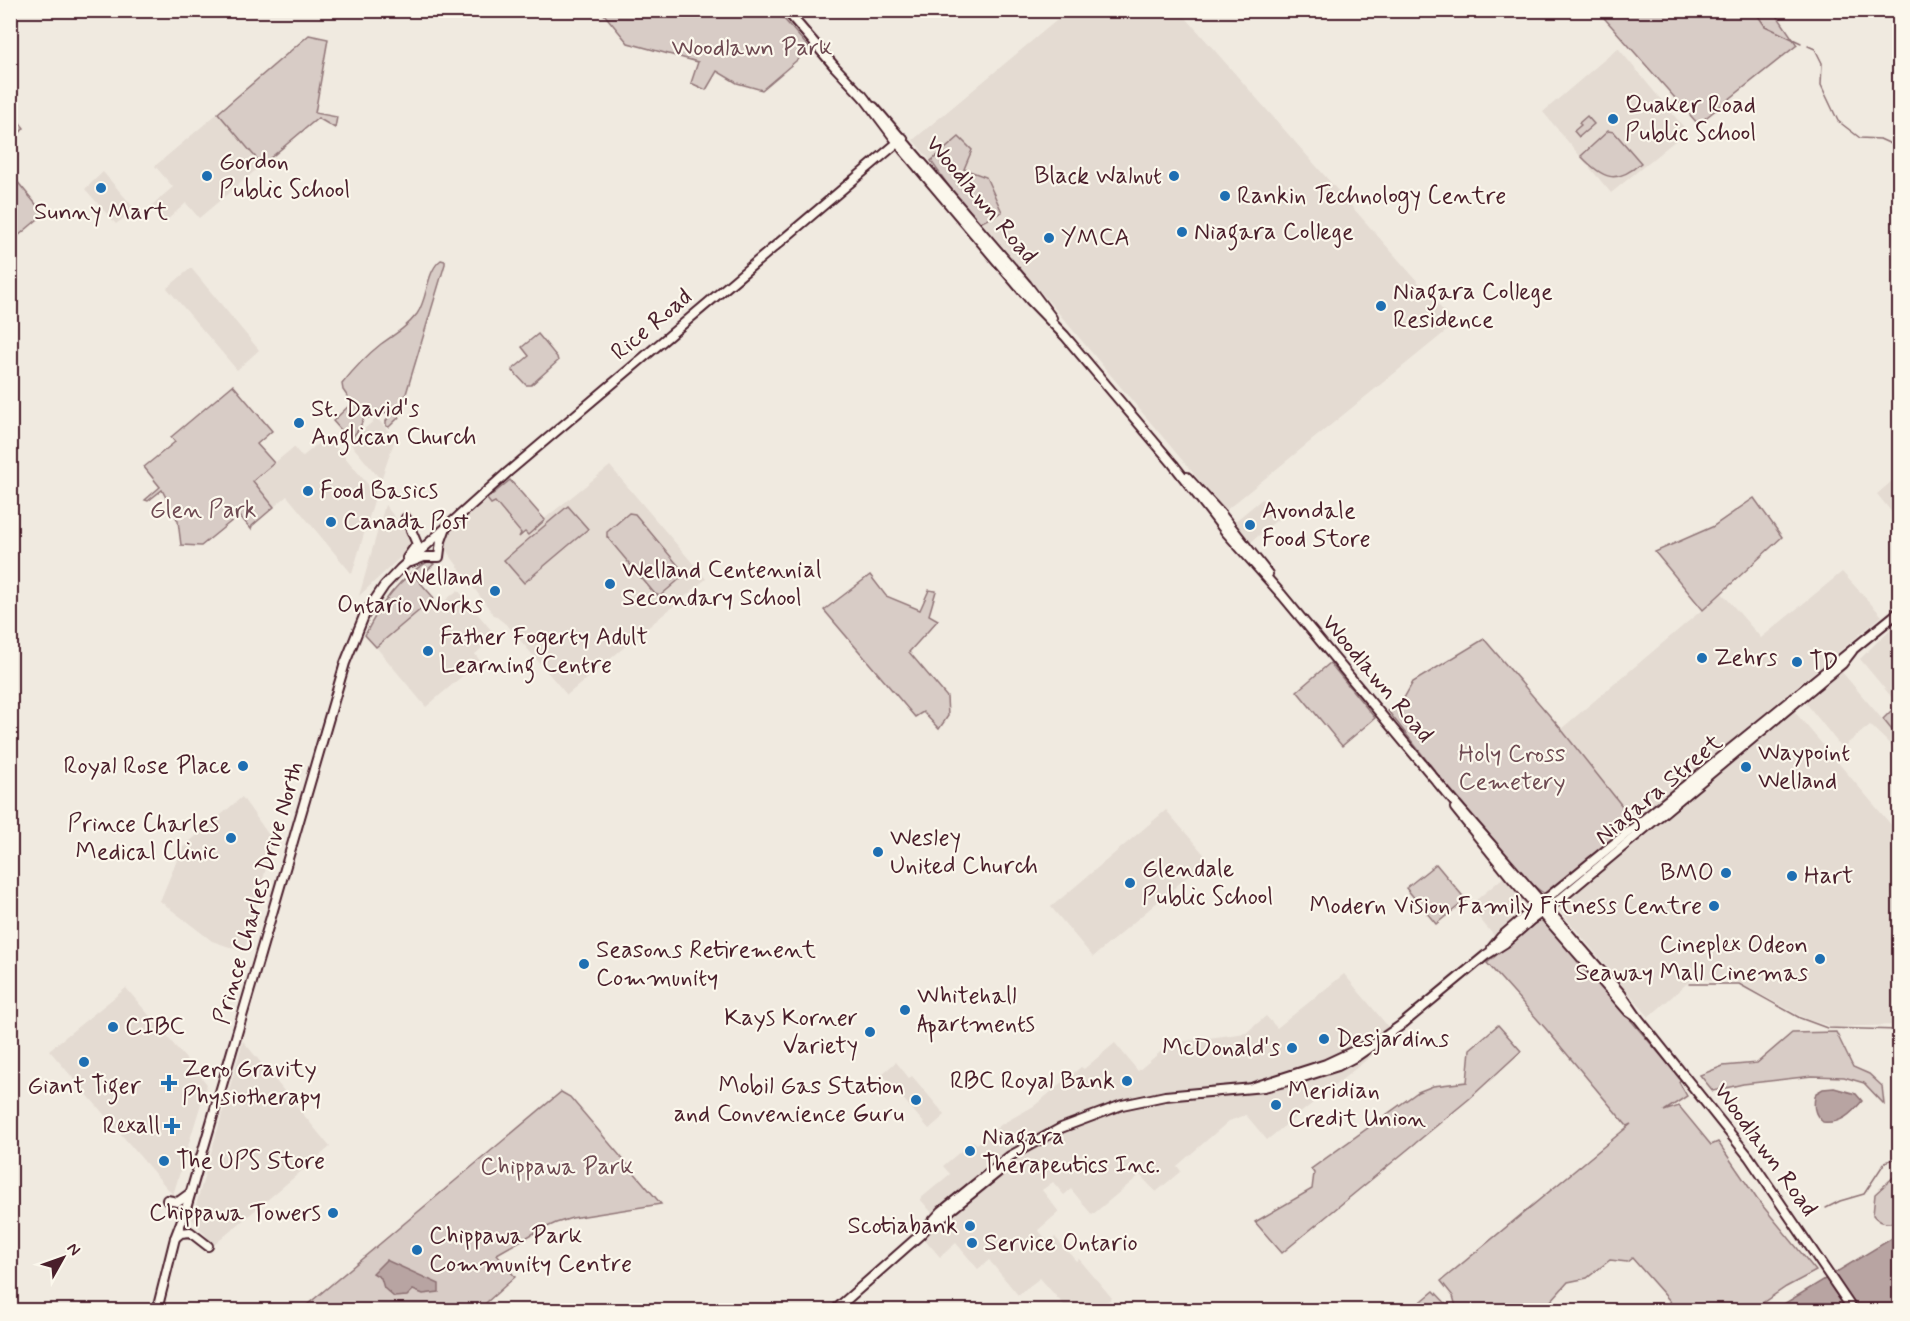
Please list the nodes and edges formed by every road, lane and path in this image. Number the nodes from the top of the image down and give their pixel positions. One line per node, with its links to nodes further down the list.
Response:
1 (786, 10): 2 (main road, Woodlawn Road)
2 (900, 141): 4 (main road, Rice Road); 11 (main road, Woodlawn Road)
3 (406, 518): 7 (main road)
4 (446, 527): 5 (main road, Rice Road); 6 (main road)
5 (428, 544): 6 (main road); 7 (main road, Prince Charles Drive North)
6 (441, 559): 7 (main road)
7 (400, 569): 14 (main road, Prince Charles Drive North)
8 (1899, 611): 9 (main road, Niagara Street)
9 (1852, 651): 10 (main road, Niagara Street); 11 (main road, Niagara Street)
10 (1574, 887): 11 (main road, Niagara Street); 12 (main road)
11 (1542, 908): 12 (main road, Woodlawn Road); 13 (main road, Woodlawn Road); 19 (main road, Niagara Street)
12 (1577, 942): 13 (main road, Woodlawn Road)
13 (1637, 1017): 20 (main road, Woodlawn Road)
14 (190, 1193): 15 (main road); 16 (main road, Prince Charles Drive North)
15 (167, 1200)
16 (175, 1238): 17 (main road); 18 (main road, Prince Charles Drive North)
17 (207, 1246)
18 (157, 1311)
19 (835, 1311)
20 (1853, 1311)

